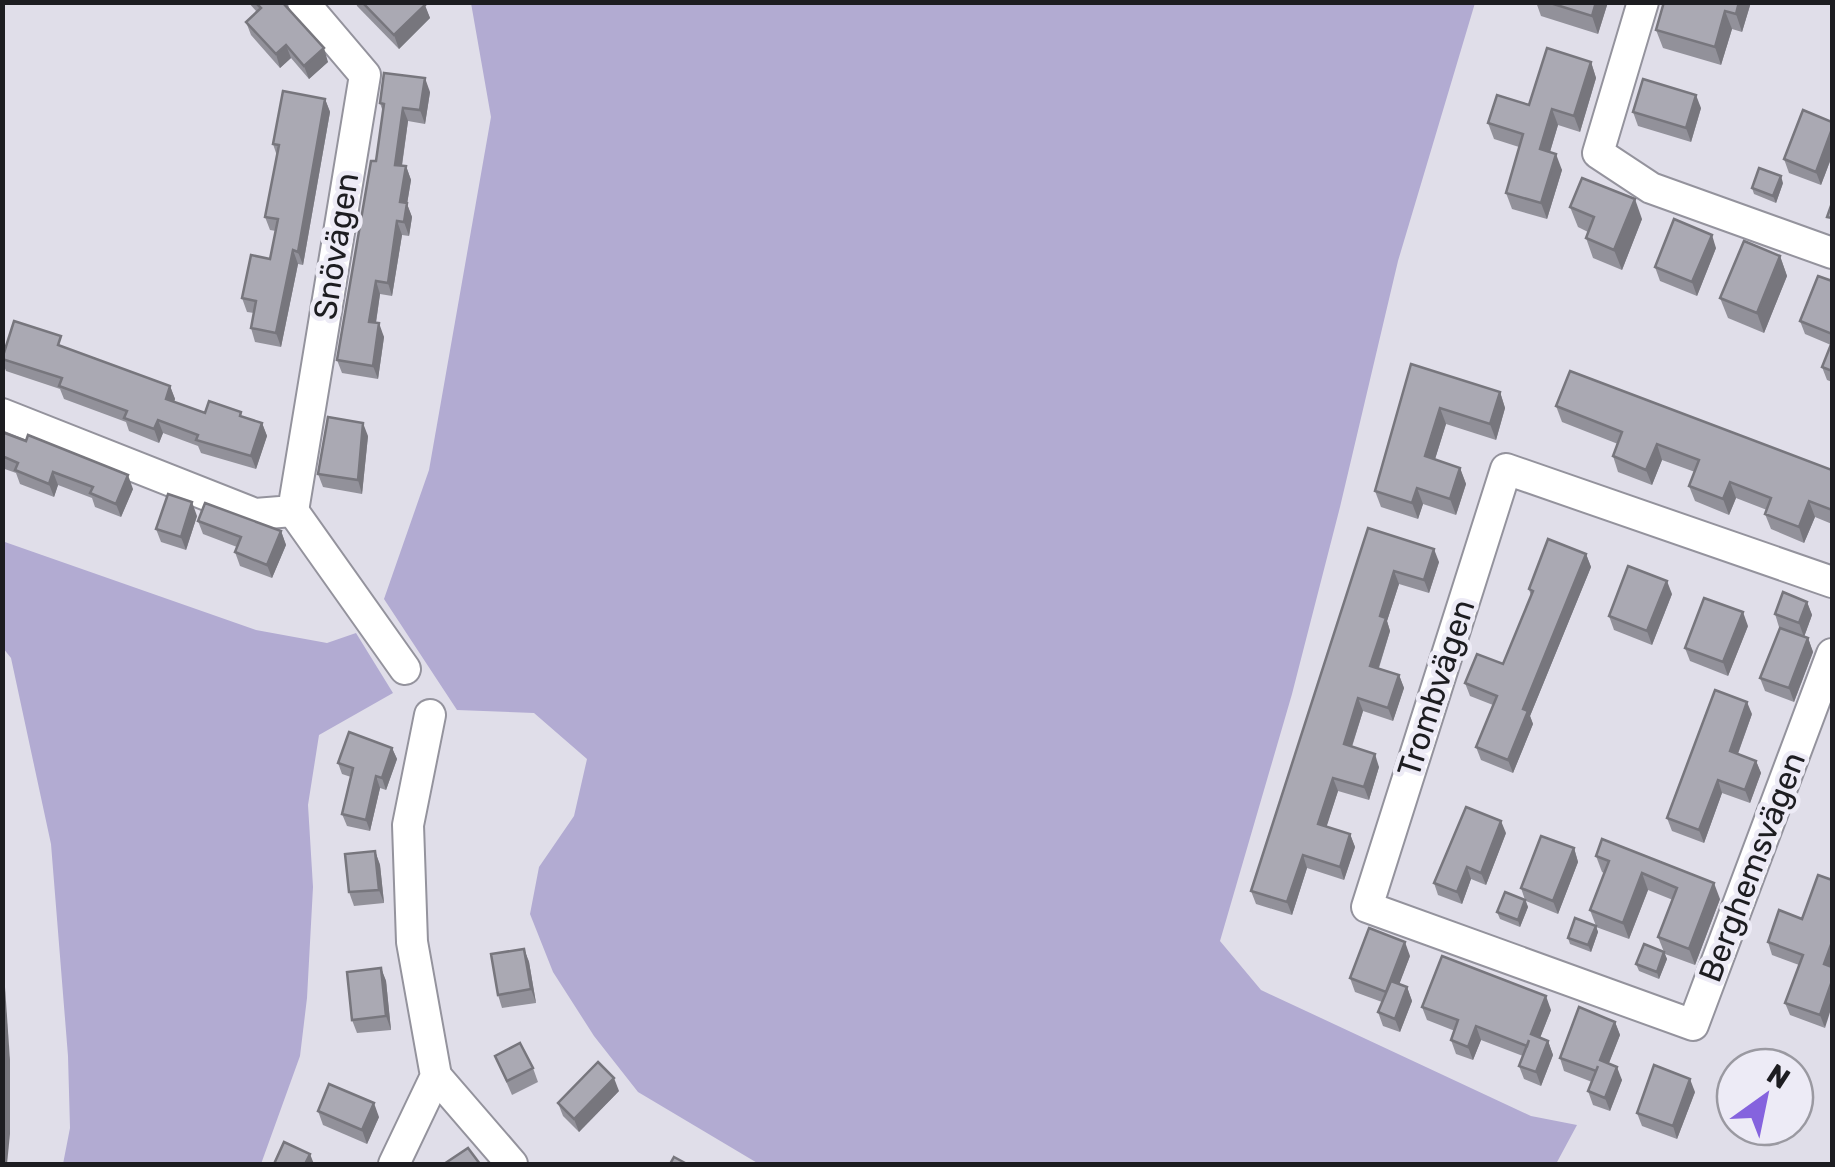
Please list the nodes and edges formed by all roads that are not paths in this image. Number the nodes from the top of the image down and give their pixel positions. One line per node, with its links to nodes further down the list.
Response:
1 (303, 2): 5 (street, Snövägen)
2 (1643, 2): 3 (street)
3 (1832, 253)
4 (2, 414): 5 (street)
5 (293, 510): 8 (street)
6 (1832, 582): 10 (street, Trombvägen)
7 (1832, 654): 10 (street, Berghemsvägen)
8 (405, 670)
9 (430, 715): 11 (street)
10 (1693, 1025)
11 (436, 1076): 12 (street); 13 (street)
12 (394, 1164)
13 (512, 1164)

